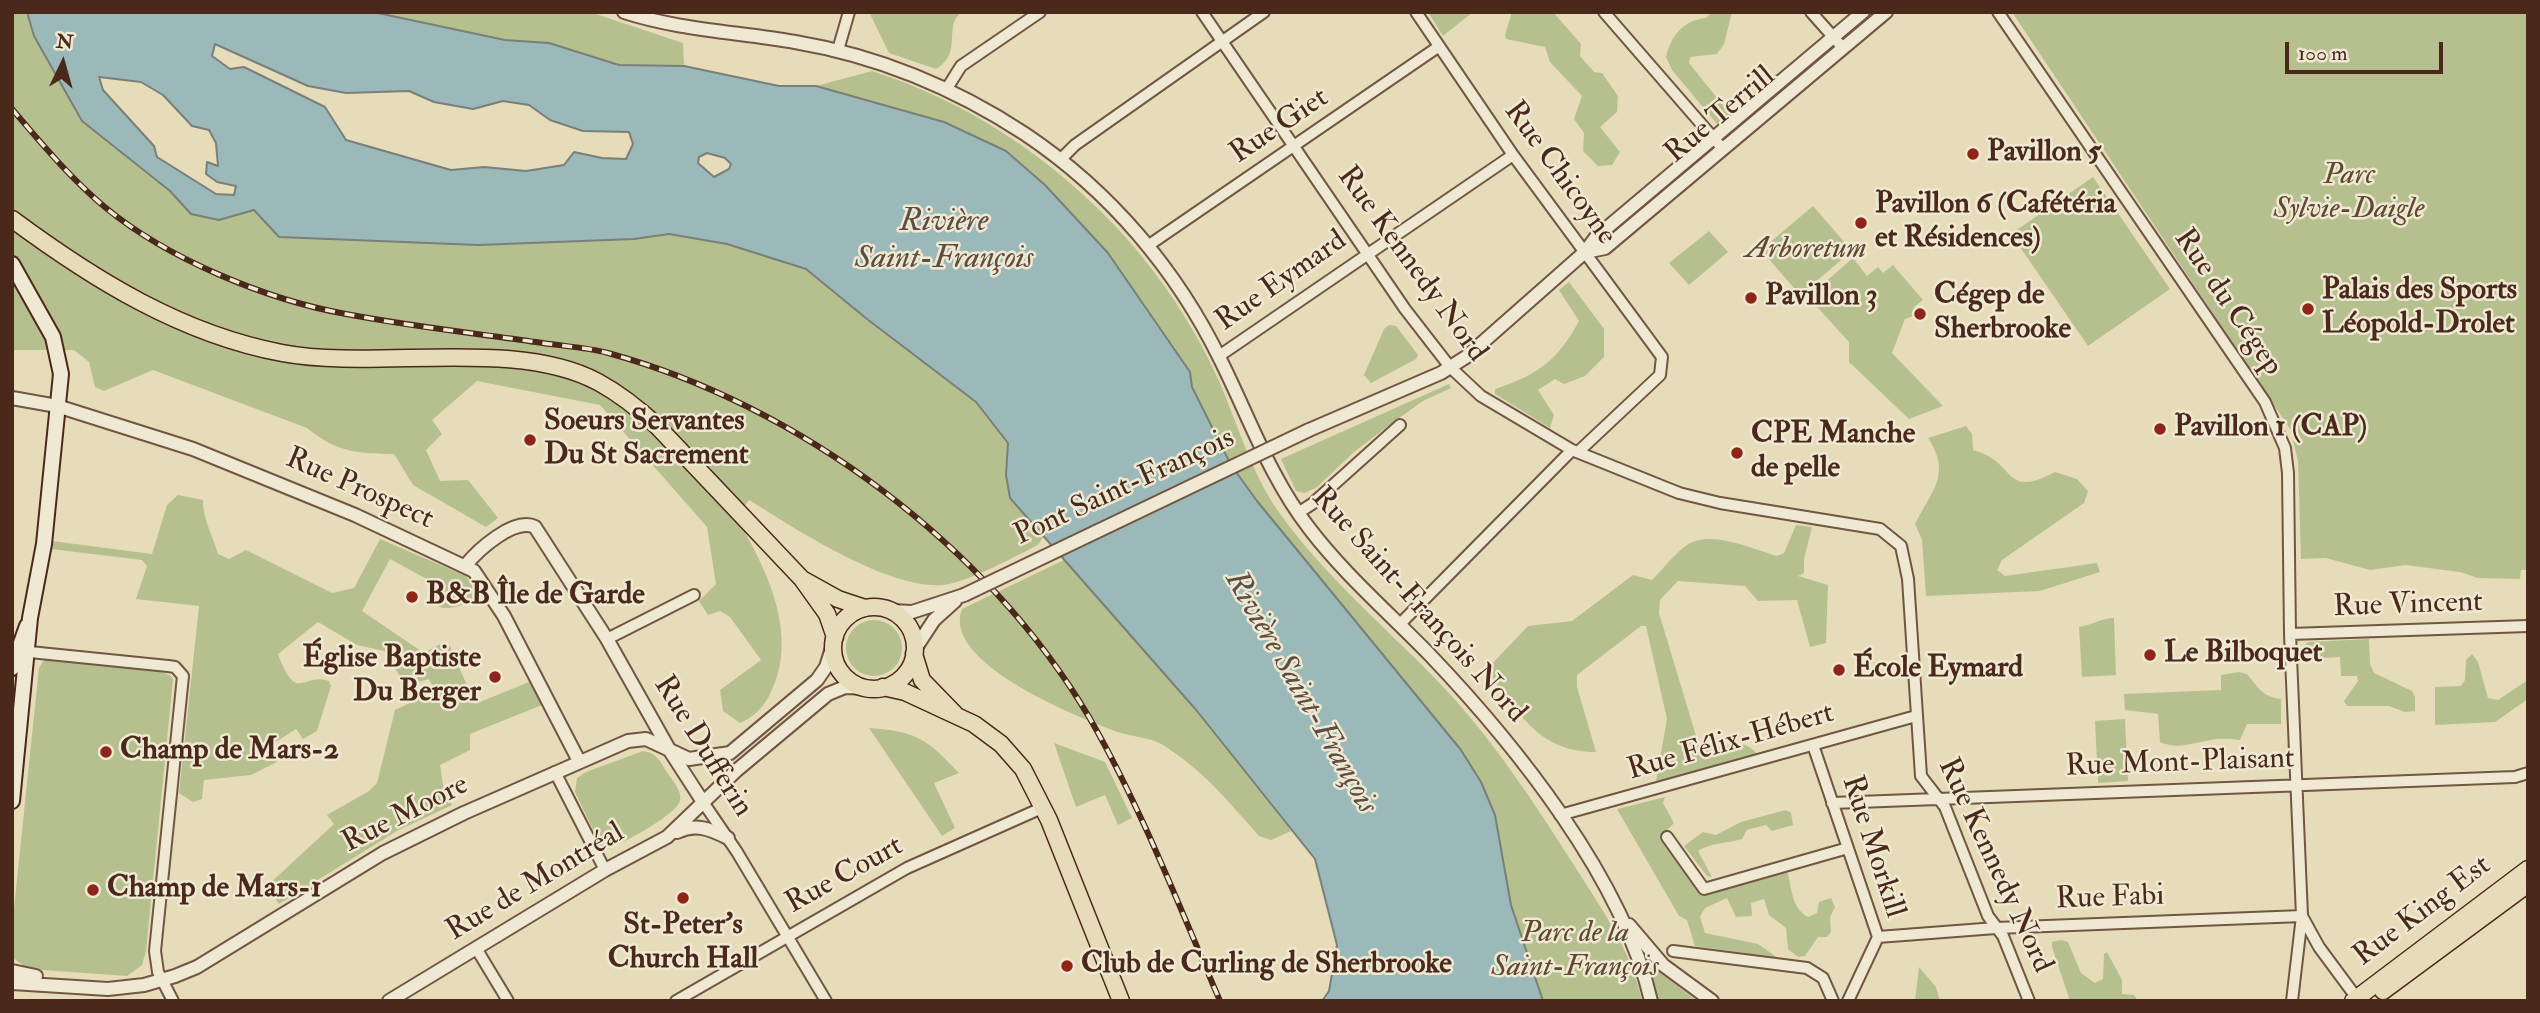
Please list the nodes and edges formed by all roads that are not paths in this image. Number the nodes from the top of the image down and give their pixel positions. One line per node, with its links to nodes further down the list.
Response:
1 (624, 12): 16 (street, Rue Saint-François Nord)
2 (849, 12): 16 (street)
3 (1040, 12): 17 (street)
4 (1202, 12): 13 (street, Rue Kennedy Nord)
5 (1264, 12): 13 (street)
6 (1416, 12): 14 (street, Rue Chicoyne)
7 (1604, 12): 18 (street)
8 (1811, 12): 12 (street)
9 (1863, 12): 12 (street, Rue Terrill)
10 (1886, 12): 15 (street, Rue Terrill)
11 (1998, 12): 46 (street, Rue du Cégep)
12 (1833, 37): 15 (street); 18 (street, Rue Terrill)
13 (1222, 41): 19 (street, Rue Kennedy Nord); 22 (street)
14 (1438, 47): 19 (street, Rue Giet); 21 (street, Rue Chicoyne)
15 (1843, 48): 20 (street, Rue Terrill)
16 (838, 50): 17 (street, Rue Saint-François Nord)
17 (946, 90): 22 (street, Rue Saint-François Nord)
18 (1714, 137): 20 (street); 27 (street, Rue Terrill)
19 (1295, 147): 25 (street, Rue Giet); 26 (street, Rue Kennedy Nord)
20 (1723, 149): 27 (street, Rue Terrill)
21 (1513, 155): 26 (street, Rue Eymard); 27 (street, Rue Chicoyne)
22 (1060, 160): 25 (street, Rue Saint-François Nord)
23 (12, 208): 29 (main road)
24 (12, 219): 29 (main road)
25 (1149, 246): 30 (street, Rue Saint-François Nord)
26 (1368, 251): 30 (street, Rue Eymard); 31 (street, Rue Kennedy Nord)
27 (1585, 252): 31 (street, Rue Terrill); 36 (street, Rue Chicoyne)
28 (12, 264): 33 (main road)
29 (94, 273): 39 (main road)
30 (1219, 356): 37 (street, Rue Saint-François Nord)
31 (1450, 367): 35 (street, Rue Terrill); 36 (street, Rue Kennedy Nord)
32 (12, 398): 33 (street, Rue Prospect)
33 (58, 406): 38 (street, Rue Prospect); 49 (main road)
34 (1400, 425): 37 (street)
35 (1309, 430): 41 (street, Pont Saint-François, bridge)
36 (1575, 451): 44 (street); 54 (street, Rue Kennedy Nord)
37 (1298, 513): 44 (street, Rue Saint-François Nord)
38 (465, 566): 47 (street, Rue Dufferin); 57 (street, Rue Prospect)
39 (802, 579): 42 (main road); 48 (main road)
40 (695, 595): 47 (street)
41 (964, 595): 43 (street); 50 (street)
42 (865, 608): 43 (main road); 48 (main road)
43 (892, 611): 50 (main road)
44 (1401, 624): 66 (street, Rue Saint-François Nord)
45 (2528, 626): 46 (street, Rue Vincent)
46 (2290, 634): 60 (street, Rue du Cégep)
47 (607, 639): 56 (street, Rue Dufferin)
48 (834, 641): 52 (main road); 56 (street)
49 (22, 652): 51 (main road); 61 (main road); 82 (street)
50 (915, 652): 52 (main road); 53 (main road)
51 (12, 668)
52 (875, 687): 53 (main road); 63 (street)
53 (955, 714): 65 (main road)
54 (1916, 716): 55 (street, Rue Félix-Hébert); 62 (street, Rue Kennedy Nord)
55 (1813, 745): 64 (street, Rue Morkill); 66 (street, Rue Félix-Hébert)
56 (670, 751): 57 (street, Rue Moore); 63 (street, Rue Dufferin)
57 (579, 761): 58 (street, Rue Moore)
58 (555, 772): 72 (street); 82 (street, Rue Moore)
59 (2528, 773): 60 (street, Rue Mont-Plaisant)
60 (2297, 784): 62 (street, Rue Mont-Plaisant); 75 (street, Rue du Cégep)
61 (13, 791)
62 (1939, 798): 64 (street, Rue Mont-Plaisant); 76 (street, Rue Kennedy Nord)
63 (703, 802): 67 (street, Rue de Montréal); 69 (street, Rue Dufferin)
64 (1832, 803): 70 (street, Rue Morkill)
65 (1044, 807): 77 (street, Rue Court); 91 (main road)
66 (1560, 815): 74 (street, Rue Saint-François Nord)
67 (667, 836): 69 (street); 72 (street, Rue de Montréal)
68 (1667, 837): 70 (street)
69 (728, 838): 77 (street, Rue Dufferin)
70 (1848, 849): 78 (street, Rue Morkill)
71 (2528, 869): 85 (main road, Rue King Est)
72 (605, 870): 79 (street, Rue de Montréal)
73 (2528, 884): 85 (main road, Rue King Est)
74 (1622, 916): 92 (street, Rue Saint-François Nord); 93 (street)
75 (2302, 916): 76 (street, Rue Fabi); 85 (street, Rue du Cégep); 97 (street, Rue du Cégep)
76 (1996, 928): 78 (street, Rue Fabi); 96 (street, Rue Kennedy Nord)
77 (787, 936): 89 (street, Rue Court); 90 (street, Rue Dufferin)
78 (1878, 937): 95 (street, Rue Morkill)
79 (476, 948): 87 (street, Rue de Montréal); 88 (street)
80 (1673, 951): 94 (street)
81 (12, 971): 84 (street)
82 (162, 981): 84 (street, Rue Moore); 86 (street)
83 (12, 983): 84 (street, Rue Moore)
84 (55, 985)
85 (2360, 1000)
86 (173, 1001)
87 (388, 1001)
88 (508, 1001)
89 (676, 1001)
90 (826, 1001)
91 (1121, 1001)
92 (1651, 1001)
93 (1712, 1001)
94 (1833, 1001)
95 (1848, 1001)
96 (2029, 1001)
97 (2292, 1001)

